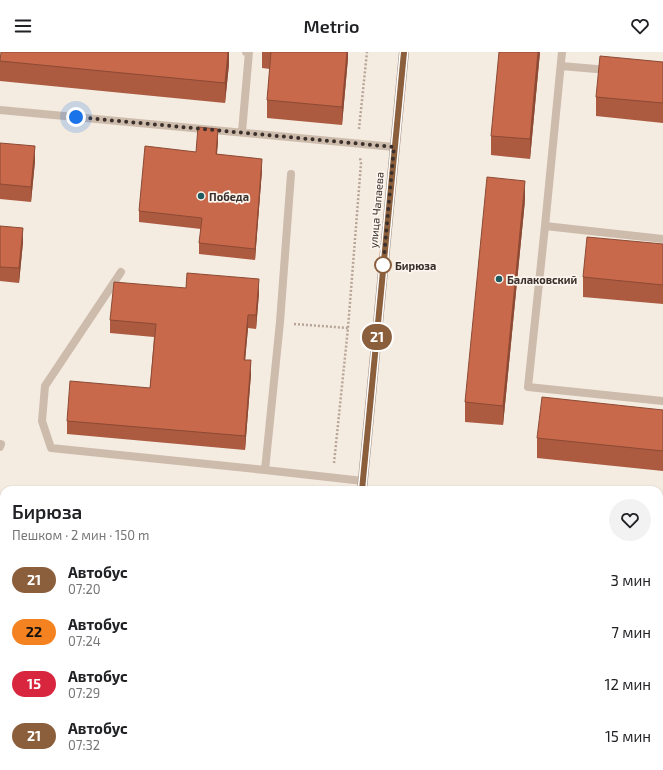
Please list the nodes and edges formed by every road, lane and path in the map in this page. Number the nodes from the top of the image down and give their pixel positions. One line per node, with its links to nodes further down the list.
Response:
1 (248, 52): 8 (lane)
2 (367, 52): 9 (path)
3 (404, 52): 10 (main road, улица Чапаева)
4 (562, 52): 5 (lane)
5 (560, 66): 6 (lane); 12 (lane)
6 (616, 71)
7 (0, 110): 8 (lane)
8 (242, 132): 9 (lane)
9 (358, 143): 10 (lane); 16 (path)
10 (394, 147): 20 (main road, улица Чапаева)
11 (291, 174): 15 (lane)
12 (545, 226): 13 (lane); 17 (lane)
13 (663, 239)
14 (121, 272): 18 (lane)
15 (280, 322): 16 (path); 18 (lane)
16 (348, 328): 19 (path)
17 (663, 401)
18 (265, 470): 19 (lane)
19 (332, 477): 20 (lane)
20 (363, 485)

